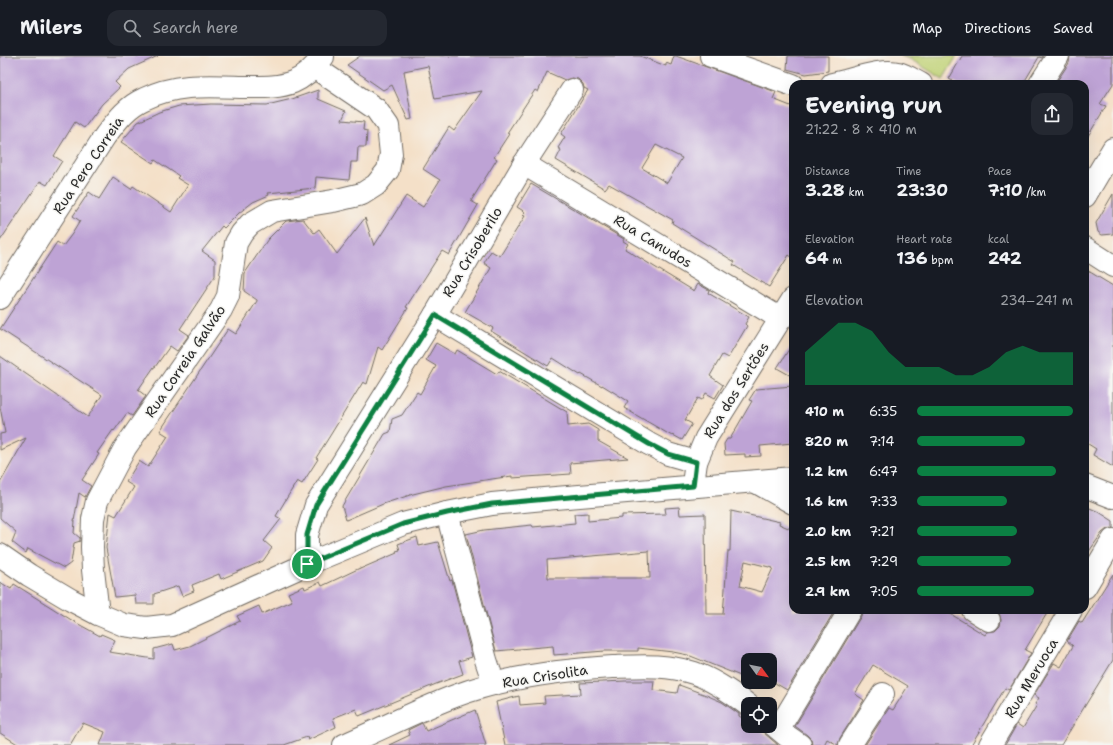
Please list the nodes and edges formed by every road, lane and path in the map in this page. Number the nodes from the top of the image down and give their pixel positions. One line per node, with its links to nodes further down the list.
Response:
1 (711, 56): 7 (street)
2 (1058, 56): 6 (street)
3 (319, 62): 14 (street, Rua Pero Correia); 30 (street, Rua Correia Galvão)
4 (850, 80): 5 (street)
5 (914, 80)
6 (1043, 80)
7 (789, 83)
8 (572, 90): 10 (street, Rua Crisoberilo)
9 (1113, 149): 11 (street)
10 (524, 164): 16 (street, Rua Crisoberilo); 17 (street, Rua Canudos)
11 (1089, 189)
12 (1089, 251): 13 (street)
13 (1113, 266)
14 (0, 298)
15 (789, 305): 17 (street, Rua dos Sertões)
16 (435, 315): 18 (street); 28 (street, Rua Crisoberilo)
17 (781, 318): 18 (street, Rua dos Sertões)
18 (696, 462): 21 (street, Rua dos Sertões)
19 (789, 478): 20 (street)
20 (756, 482): 21 (street); 24 (street)
21 (693, 486): 25 (street)
22 (1089, 488): 23 (street)
23 (1113, 497)
24 (789, 501)
25 (447, 513): 28 (street); 33 (street)
26 (1113, 540): 29 (street)
27 (0, 555): 30 (street)
28 (307, 564): 30 (street)
29 (1089, 580)
30 (98, 614)
31 (847, 614): 36 (street)
32 (1069, 614): 41 (street, Rua Meruoca)
33 (494, 684): 35 (street, Rua Crisolita); 38 (street, Rua Crisolita)
34 (883, 694): 40 (street)
35 (741, 700)
36 (777, 720)
37 (777, 728): 39 (street)
38 (344, 745)
39 (800, 745)
40 (850, 745)
41 (990, 745)

